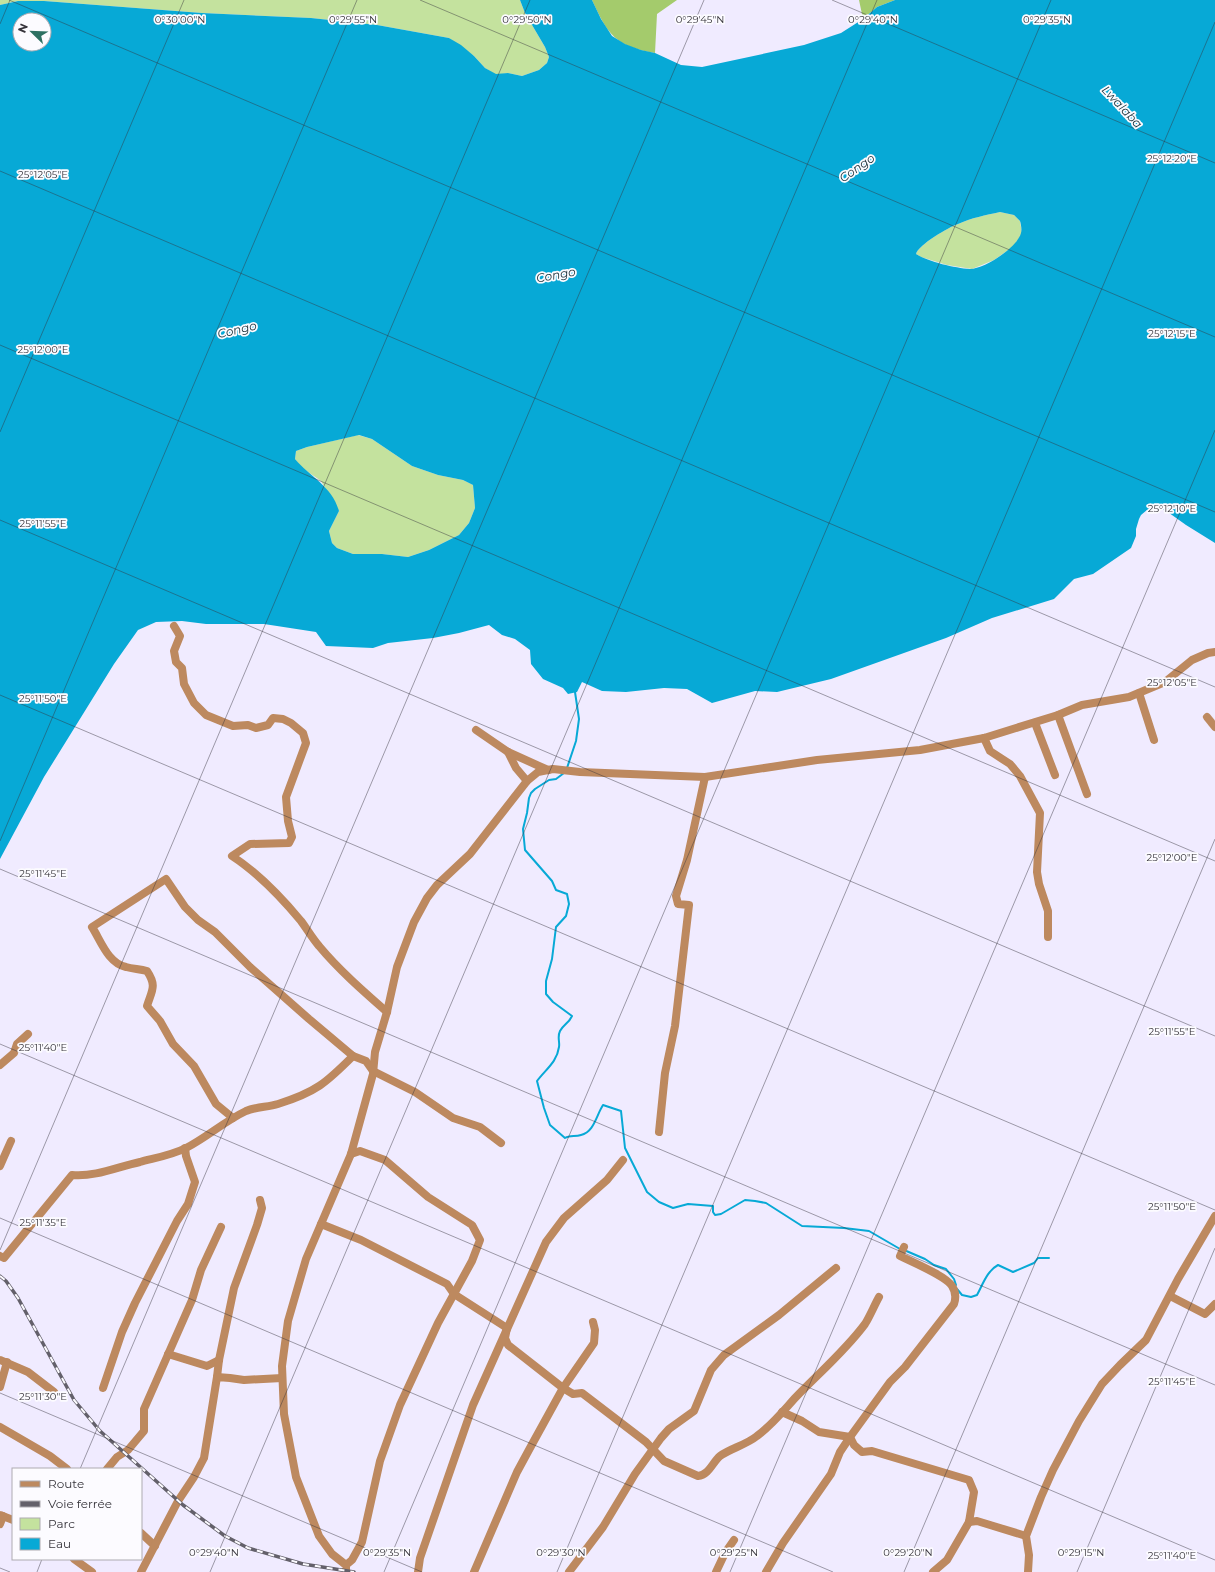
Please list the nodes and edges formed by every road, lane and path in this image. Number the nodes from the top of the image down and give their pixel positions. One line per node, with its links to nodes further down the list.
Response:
1 (174, 626): 18 (street)
2 (1215, 652): 3 (street)
3 (1139, 693): 4 (street); 10 (street)
4 (1058, 715): 6 (street); 16 (street)
5 (1207, 717): 7 (street)
6 (1035, 723): 9 (street); 13 (street)
7 (1215, 727)
8 (476, 730): 11 (street)
9 (984, 738): 14 (street); 17 (street)
10 (1154, 740)
11 (508, 752): 12 (street); 15 (street)
12 (548, 770): 14 (street); 15 (street)
13 (1055, 775)
14 (705, 776): 24 (street)
15 (527, 781): 18 (street)
16 (1087, 794)
17 (1048, 937)
18 (387, 1012): 22 (street)
19 (28, 1034): 21 (street)
20 (353, 1056): 22 (street); 23 (street); 23 (street)
21 (0, 1065)
22 (373, 1071): 26 (street); 28 (street)
23 (233, 1118): 27 (street)
24 (659, 1132)
25 (11, 1141): 30 (street)
26 (501, 1142)
27 (185, 1148): 36 (street); 50 (street)
28 (351, 1154): 33 (street); 38 (street)
29 (623, 1160): 43 (street)
30 (0, 1166)
31 (260, 1200): 45 (street)
32 (1215, 1216): 39 (street)
33 (321, 1224): 38 (street); 48 (street)
34 (220, 1227): 44 (street)
35 (904, 1247): 55 (street)
36 (0, 1256)
37 (836, 1268): 56 (street)
38 (454, 1294): 43 (street); 68 (street)
39 (1170, 1296): 41 (street); 64 (street)
40 (879, 1297): 53 (street)
41 (1215, 1304)
42 (593, 1322): 51 (street)
43 (507, 1328): 51 (street); 71 (street)
44 (168, 1354): 45 (street); 58 (street)
45 (219, 1360): 47 (street)
46 (3, 1361): 49 (street); 52 (street)
47 (217, 1377): 48 (street); 66 (street)
48 (282, 1378): 68 (street)
49 (0, 1387)
50 (102, 1388)
51 (563, 1388): 56 (street); 72 (street)
52 (54, 1392)
53 (782, 1412): 55 (street); 56 (street)
54 (0, 1427): 57 (street)
55 (850, 1437): 61 (street); 75 (street)
56 (653, 1450): 73 (street)
57 (66, 1468)
58 (108, 1468)
59 (2, 1515): 60 (street); 62 (street)
60 (12, 1520)
61 (969, 1522): 64 (street); 76 (street)
62 (0, 1524)
63 (142, 1534): 66 (street)
64 (1026, 1536): 77 (street)
65 (734, 1540): 74 (street)
66 (155, 1546): 70 (street)
67 (75, 1560): 69 (street)
68 (346, 1569)
69 (92, 1572)
70 (141, 1572)
71 (418, 1572)
72 (474, 1572)
73 (569, 1572)
74 (716, 1572)
75 (766, 1572)
76 (933, 1572)
77 (1028, 1572)

